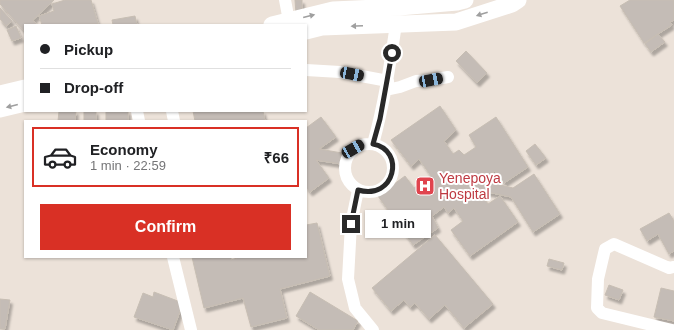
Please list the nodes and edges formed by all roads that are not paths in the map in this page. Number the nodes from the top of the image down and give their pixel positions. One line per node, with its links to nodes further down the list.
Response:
1 (285, 0): 4 (street)
2 (465, 0): 4 (main road, one-way to 2)
3 (518, 0): 6 (main road, one-way to 6)
4 (289, 21): 5 (main road)
5 (276, 24)
6 (396, 24): 7 (main road, one-way to 7); 10 (street)
7 (307, 31)
8 (307, 70): 10 (street)
9 (448, 77): 10 (street)
10 (387, 85): 15 (street)
11 (24, 88): 12 (main road)
12 (0, 94)
13 (24, 103): 14 (main road, one-way to 14)
14 (0, 109)
15 (373, 144): 16 (street); 16 (street)
16 (358, 190): 20 (street)
17 (173, 258): 19 (street)
18 (674, 267): 21 (street)
19 (191, 330)
20 (373, 330)
21 (672, 330)

